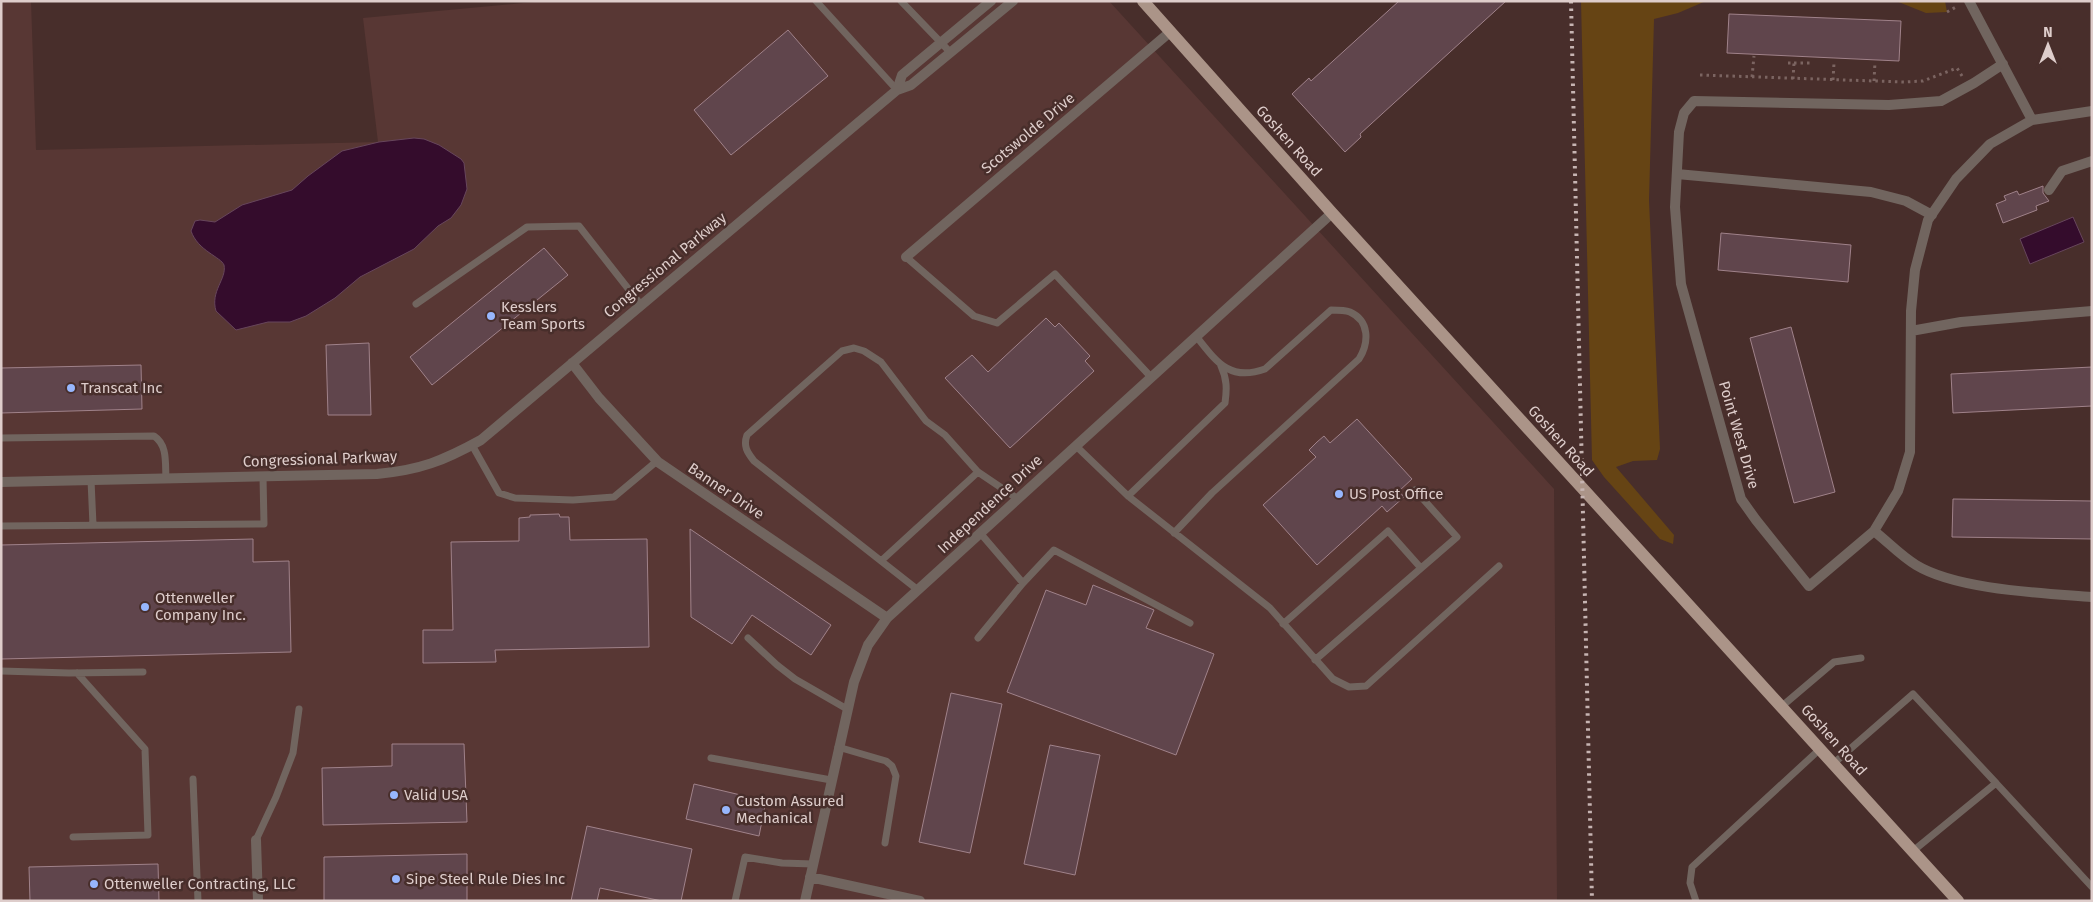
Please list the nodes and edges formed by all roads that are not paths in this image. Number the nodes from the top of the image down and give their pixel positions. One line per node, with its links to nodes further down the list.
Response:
1 (816, 1): 11 (lane)
2 (901, 1): 8 (lane)
3 (991, 1): 8 (street, Congressional Parkway)
4 (1013, 1): 9 (street, Congressional Parkway)
5 (1143, 1): 7 (main road, Goshen Road)
6 (1967, 6): 10 (street)
7 (1170, 32): 17 (main road, Goshen Road); 19 (street, Scotswolde Drive)
8 (941, 42): 9 (lane); 11 (street, Congressional Parkway)
9 (950, 52): 11 (street, Congressional Parkway)
10 (2002, 64): 13 (street); 15 (street, Point West Drive)
11 (897, 90): 21 (street, Congressional Parkway)
12 (2092, 111): 13 (street, Point West Drive)
13 (2032, 120): 18 (street, Point West Drive)
14 (2092, 161): 16 (street)
15 (1676, 174): 18 (street); 42 (street, Point West Drive)
16 (2049, 190)
17 (1332, 213): 24 (street, Independence Drive); 61 (main road, Goshen Road)
18 (1932, 215): 23 (street, Point West Drive)
19 (906, 257): 27 (lane)
20 (416, 304): 21 (lane)
21 (641, 305): 25 (street, Congressional Parkway)
22 (2092, 311): 23 (street)
23 (1911, 331): 42 (street, Point West Drive)
24 (1196, 336): 26 (lane); 27 (street, Independence Drive)
25 (572, 363): 29 (street, Congressional Parkway); 31 (street, Banner Drive)
26 (1221, 366): 38 (lane); 43 (lane)
27 (1151, 377): 30 (street, Independence Drive)
28 (1, 438): 34 (lane)
29 (472, 445): 31 (lane); 33 (street, Congressional Parkway)
30 (1076, 446): 38 (lane); 39 (street, Independence Drive)
31 (657, 461): 51 (street, Banner Drive)
32 (978, 472): 39 (lane); 45 (lane); 45 (lane)
33 (263, 477): 34 (street, Congressional Parkway); 40 (lane)
34 (166, 478): 35 (street, Congressional Parkway)
35 (90, 480): 36 (street, Congressional Parkway); 40 (lane)
36 (1, 482)
37 (1414, 490): 47 (lane)
38 (1128, 496): 43 (lane)
39 (1018, 499): 44 (street, Independence Drive)
40 (93, 525): 41 (lane)
41 (1, 526)
42 (1874, 531): 50 (street)
43 (1174, 533): 53 (lane)
44 (981, 534): 48 (lane); 49 (street, Independence Drive)
45 (881, 561): 49 (lane)
46 (1500, 566): 57 (lane)
47 (1420, 567): 53 (lane); 57 (lane)
48 (1023, 583): 52 (lane); 55 (lane)
49 (918, 590): 51 (street, Independence Drive)
50 (2092, 597)
51 (887, 618): 63 (street, Independence Drive)
52 (1190, 623)
53 (1283, 624): 57 (lane)
54 (748, 638): 63 (lane)
55 (978, 638)
56 (1861, 658): 61 (lane)
57 (1315, 660)
58 (1, 671): 60 (lane)
59 (143, 672): 60 (lane)
60 (77, 673): 71 (lane)
61 (1781, 707): 65 (main road, Goshen Road)
62 (299, 709): 72 (lane)
63 (847, 709): 64 (street, Independence Drive)
64 (838, 747): 69 (street, Independence Drive); 73 (lane)
65 (1820, 749): 67 (main road, Goshen Road); 83 (lane)
66 (711, 758): 69 (lane)
67 (1833, 764): 70 (lane); 74 (main road, Goshen Road)
68 (193, 779): 78 (lane)
69 (831, 780): 75 (street, Independence Drive)
70 (1996, 783): 74 (lane); 77 (lane)
71 (73, 837)
72 (256, 840): 79 (street)
73 (885, 843)
74 (1913, 851): 84 (main road, Goshen Road)
75 (813, 864): 76 (street, Independence Drive); 80 (lane)
76 (810, 877): 81 (street, Independence Drive); 82 (street)
77 (2092, 887)
78 (198, 901)
79 (258, 901)
80 (735, 901)
81 (805, 901)
82 (920, 901)
83 (1696, 901)
84 (1958, 901)

